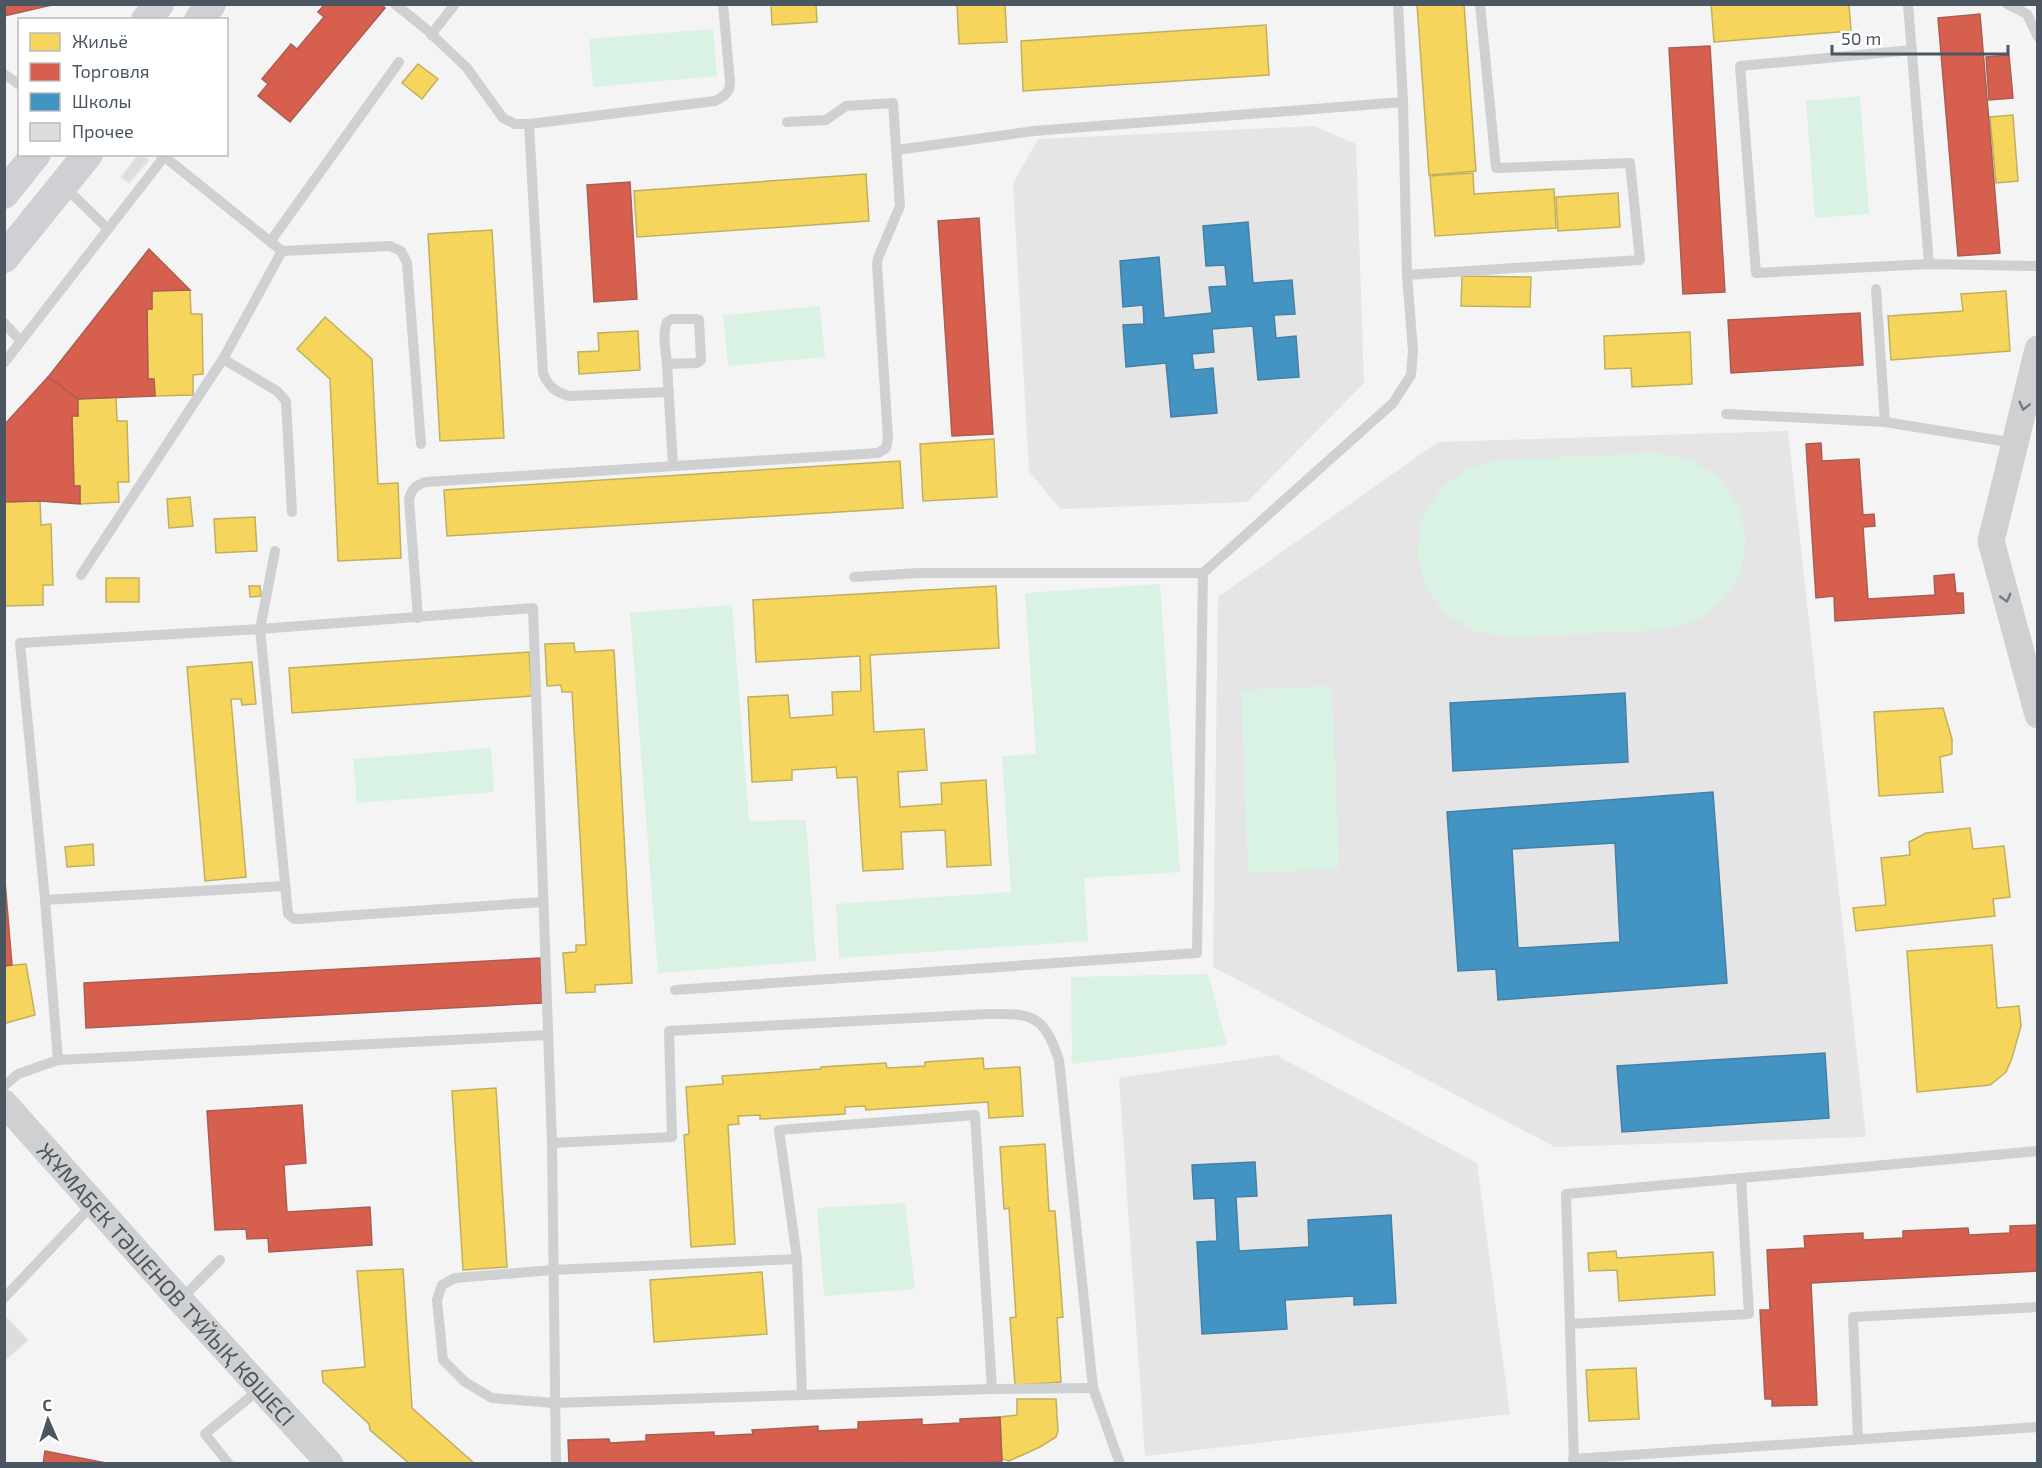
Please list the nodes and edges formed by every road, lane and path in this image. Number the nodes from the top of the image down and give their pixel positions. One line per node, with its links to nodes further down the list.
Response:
1 (159, 4): 10 (main road)
2 (211, 4): 11 (main road)
3 (395, 4): 12 (lane)
4 (455, 4): 12 (lane)
5 (723, 4): 20 (lane)
6 (1398, 4): 18 (lane)
7 (1480, 4): 33 (lane)
8 (1908, 4): 14 (lane)
9 (2007, 4): 13 (lane)
10 (148, 18)
11 (200, 18)
12 (431, 35): 20 (lane)
13 (2037, 37)
14 (1912, 50): 31 (lane); 31 (lane)
15 (399, 62): 28 (lane)
16 (4, 74): 17 (lane)
17 (18, 84)
18 (1403, 102): 21 (lane); 33 (lane)
19 (787, 122): 21 (lane)
20 (529, 124): 41 (lane)
21 (897, 150): 46 (lane)
22 (86, 156): 25 (main road)
23 (162, 156): 27 (lane); 28 (lane)
24 (30, 162): 25 (main road); 26 (main road)
25 (59, 190): 27 (lane); 30 (main road)
26 (4, 194)
27 (108, 229): 36 (lane)
28 (270, 242): 29 (lane)
29 (282, 251): 38 (lane); 45 (lane)
30 (4, 258)
31 (1929, 264): 32 (lane)
32 (2037, 266)
33 (1407, 275): 49 (lane)
34 (1876, 289): 43 (lane)
35 (4, 323): 36 (lane)
36 (21, 341): 39 (lane)
37 (2037, 349): 44 (street, one-way to 44)
38 (223, 359): 47 (lane); 50 (lane)
39 (4, 363)
40 (667, 364): 40 (lane); 41 (lane)
41 (669, 392): 46 (lane)
42 (1726, 414): 43 (lane)
43 (1885, 422): 44 (lane)
44 (2015, 443): 54 (street, one-way to 54)
45 (421, 444)
46 (673, 465): 52 (lane)
47 (292, 512)
48 (275, 551): 53 (lane)
49 (1203, 573): 51 (lane); 58 (lane)
50 (81, 575)
51 (854, 577)
52 (418, 618): 53 (lane); 57 (lane)
53 (260, 629): 55 (lane); 56 (lane)
54 (2037, 715)
55 (284, 886): 56 (lane); 57 (lane)
56 (45, 900): 60 (lane)
57 (542, 902): 59 (lane)
58 (675, 990)
59 (548, 1035): 60 (lane); 63 (lane)
60 (57, 1060): 61 (lane)
61 (4, 1086)
62 (4, 1103): 66 (street, ЖҰМАБЕК ТӘШЕНОВ ТҰЙЫҚ КӨШЕСІ)
63 (552, 1143): 69 (lane); 75 (lane)
64 (2037, 1150): 65 (lane)
65 (1741, 1178): 73 (lane); 73 (lane)
66 (93, 1203): 70 (lane); 71 (street, ЖҰМАБЕК ТӘШЕНОВ ТҰЙЫҚ КӨШЕСІ)
67 (797, 1259): 69 (lane); 76 (lane); 77 (lane)
68 (220, 1260): 71 (lane)
69 (553, 1270): 78 (lane); 78 (lane)
70 (4, 1298)
71 (180, 1300): 74 (street, ЖҰМАБЕК ТӘШЕНОВ ТҰЙЫҚ КӨШЕСІ)
72 (2037, 1307): 80 (lane)
73 (1570, 1324): 81 (lane)
74 (261, 1388): 82 (lane); 83 (street, ЖҰМАБЕК ТӘШЕНОВ ТҰЙЫҚ КӨШЕСІ)
75 (1093, 1388): 76 (lane); 85 (lane)
76 (992, 1389): 77 (lane)
77 (802, 1395): 78 (lane)
78 (554, 1403): 84 (lane)
79 (2037, 1428): 80 (lane)
80 (1858, 1439): 81 (lane)
81 (1574, 1461)
82 (229, 1464)
83 (330, 1464)
84 (556, 1464)
85 (1120, 1464)

